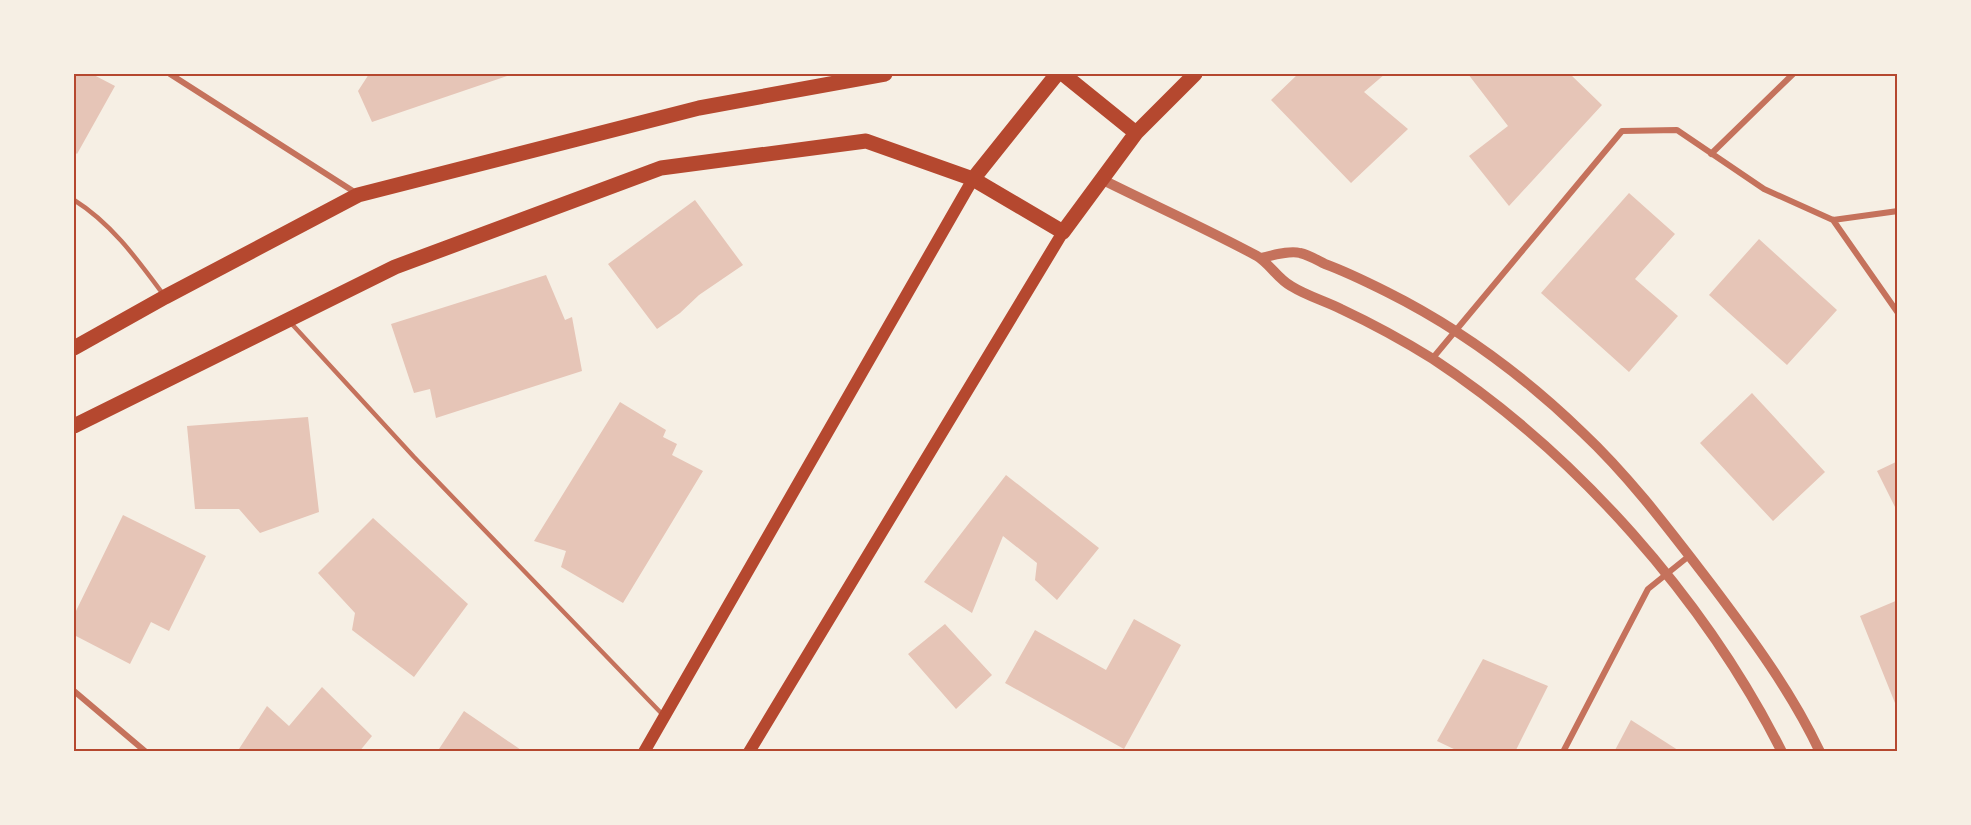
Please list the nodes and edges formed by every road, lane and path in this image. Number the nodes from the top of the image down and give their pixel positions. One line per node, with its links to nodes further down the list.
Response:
1 (170, 74): 11 (street)
2 (885, 74): 11 (main road)
3 (1057, 74): 9 (main road)
4 (1063, 74): 7 (main road)
5 (1195, 74): 7 (main road)
6 (1793, 74): 8 (street)
7 (1136, 133): 10 (main road)
8 (1711, 154): 14 (street); 20 (street)
9 (973, 179): 15 (main road); 19 (main road); 27 (main road)
10 (1101, 179): 15 (main road); 16 (street)
11 (358, 195): 17 (main road)
12 (74, 200): 17 (lane)
13 (1898, 211): 14 (street)
14 (1833, 220): 18 (street)
15 (1063, 232): 30 (main road)
16 (1260, 258): 20 (street); 22 (street)
17 (165, 297): 21 (main road)
18 (1898, 313)
19 (288, 320): 23 (main road); 27 (lane)
20 (1456, 331): 22 (street); 24 (street)
21 (74, 348)
22 (1432, 359): 25 (street)
23 (74, 426)
24 (1689, 556): 25 (street); 33 (street)
25 (1666, 575): 31 (street); 32 (street)
26 (74, 691): 28 (street)
27 (664, 716): 29 (main road)
28 (146, 752)
29 (644, 752)
30 (749, 752)
31 (1563, 752)
32 (1782, 752)
33 (1820, 752)

